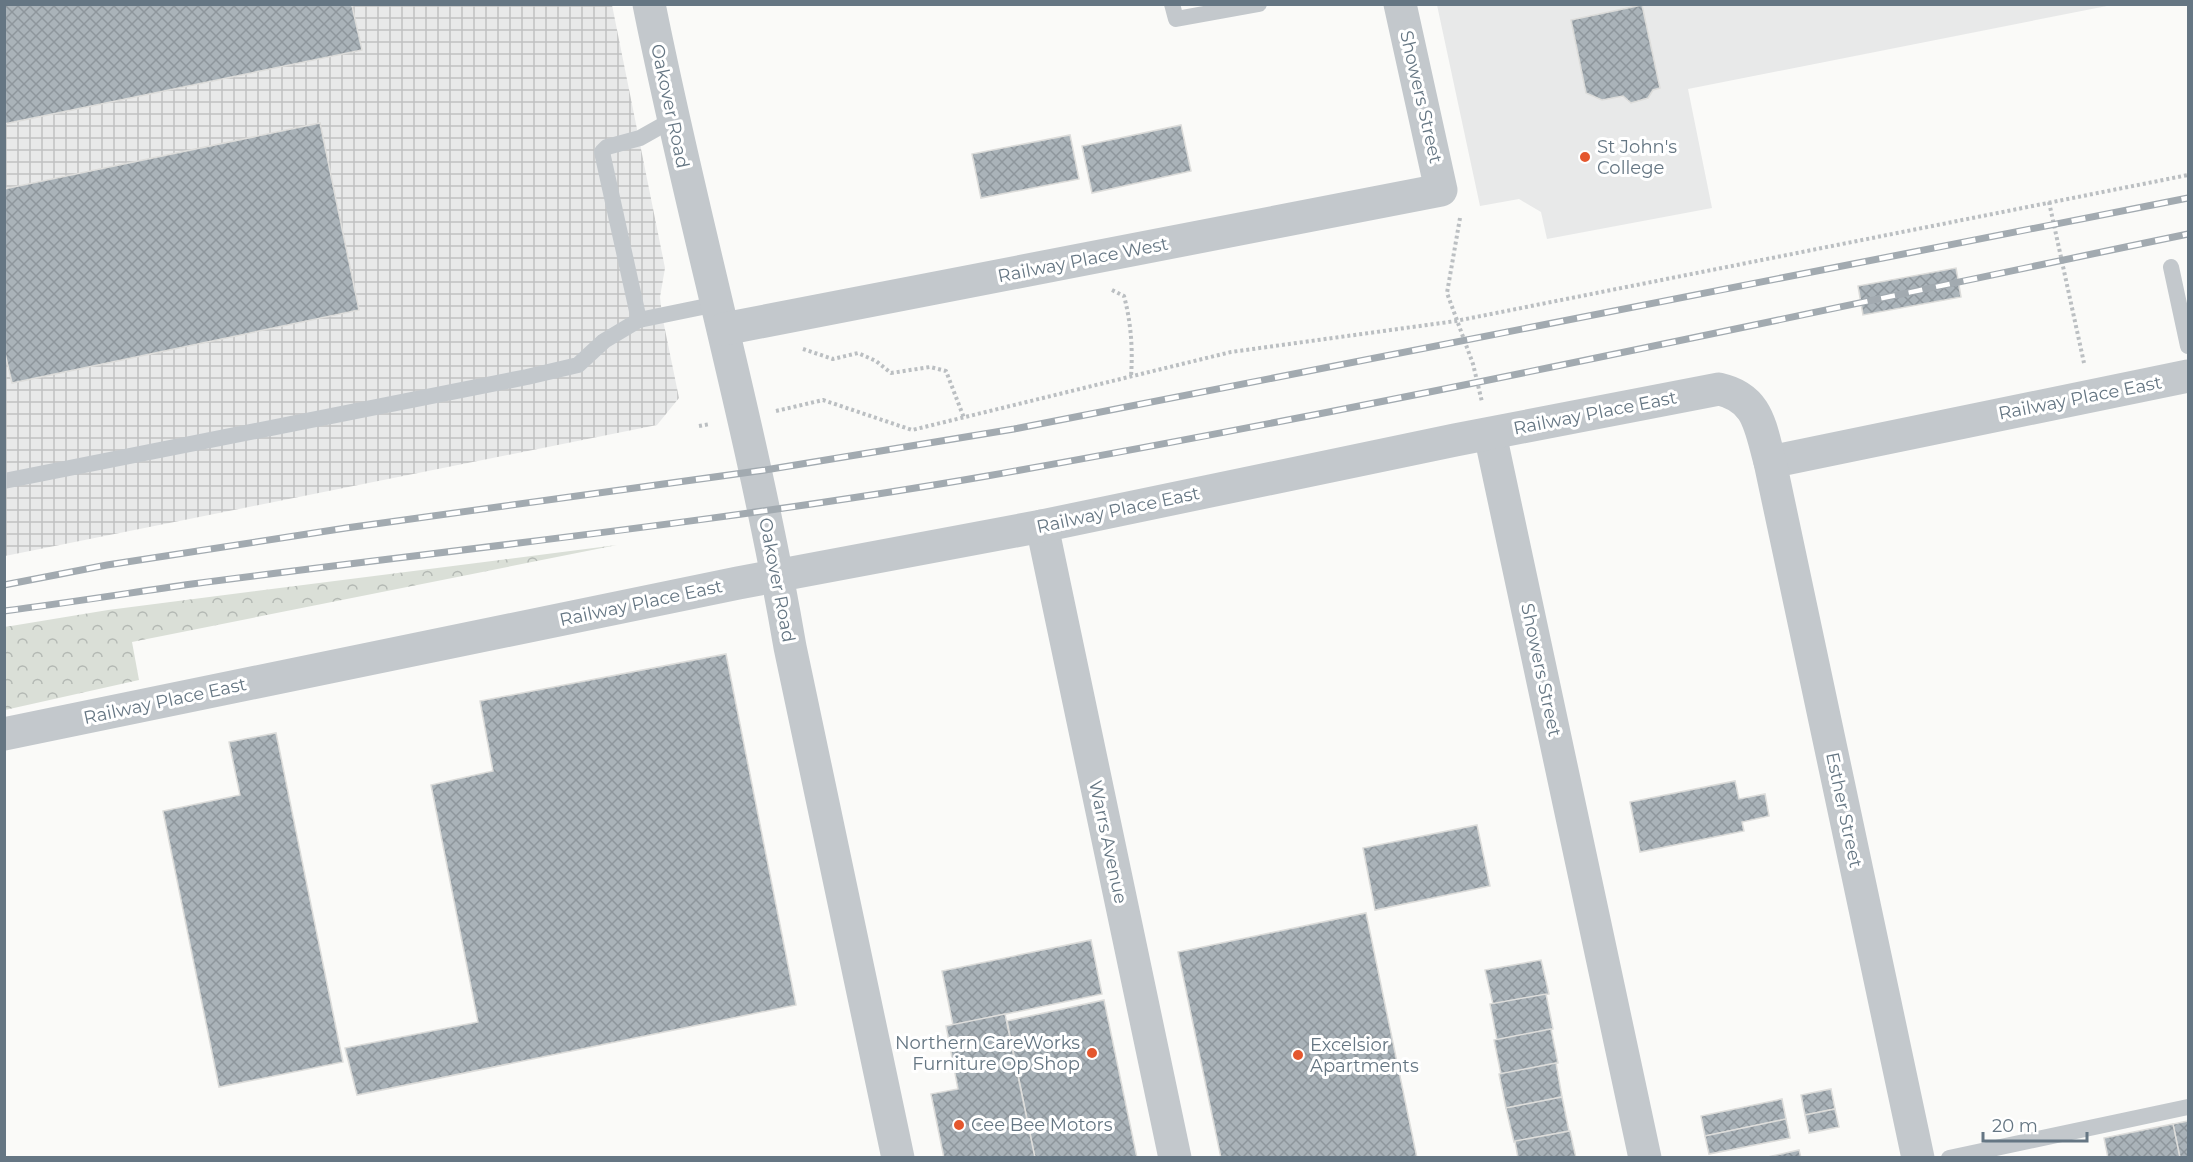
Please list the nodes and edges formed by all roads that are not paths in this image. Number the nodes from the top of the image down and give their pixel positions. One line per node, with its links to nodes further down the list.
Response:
1 (649, 4): 5 (street, Oakover Road)
2 (1172, 4): 3 (lane)
3 (1259, 4)
4 (1400, 4): 6 (street, Showers Street)
5 (672, 120): 8 (street, Oakover Road); 9 (lane)
6 (1452, 198): 8 (street, Railway Place West)
7 (2171, 267): 10 (lane)
8 (720, 317): 9 (lane); 16 (street, Oakover Road)
9 (639, 320): 14 (lane)
10 (2188, 346)
11 (2188, 376): 13 (street, Railway Place East)
12 (1490, 434): 13 (street, Railway Place East); 15 (street, Railway Place East); 21 (street, Showers Street)
13 (1770, 462): 22 (street, Esther Street)
14 (4, 481)
15 (1042, 526): 16 (street, Railway Place East); 20 (street, Warrs Avenue)
16 (778, 576): 17 (street, Railway Place East); 19 (street, Oakover Road)
17 (4, 734)
18 (2188, 1107): 23 (lane)
19 (898, 1158)
20 (1175, 1158)
21 (1645, 1158)
22 (1918, 1158)
23 (1949, 1158)

